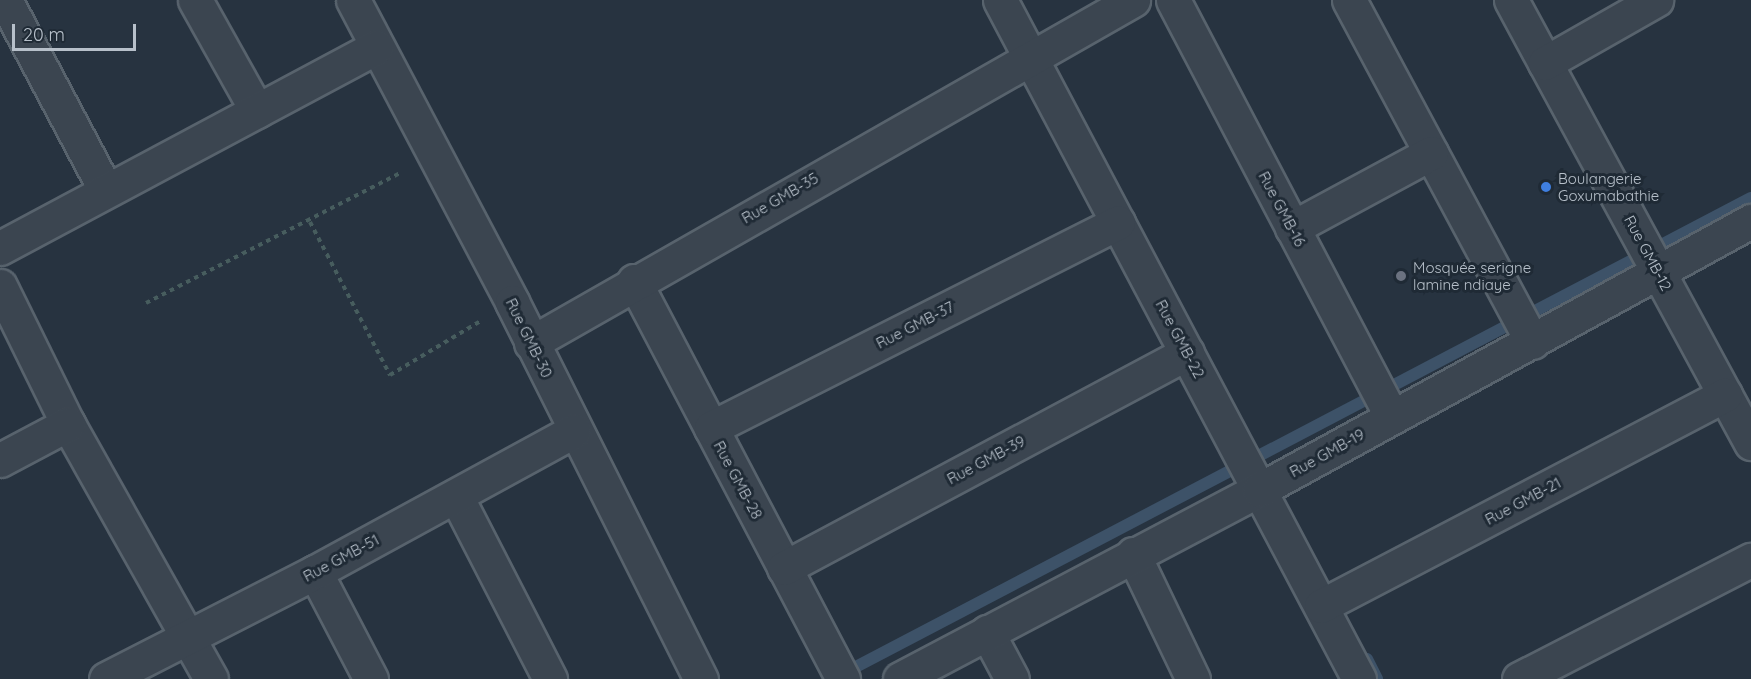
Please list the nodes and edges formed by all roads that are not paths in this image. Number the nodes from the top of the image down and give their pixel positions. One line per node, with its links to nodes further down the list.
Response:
1 (5, 0): 15 (street)
2 (195, 0): 13 (street)
3 (353, 0): 10 (street, Rue GMB-30)
4 (1000, 0): 11 (street, Rue GMB-22)
5 (1133, 0): 11 (street, Rue GMB-35)
6 (1173, 0): 18 (street, Rue GMB-16)
7 (1348, 0): 14 (street)
8 (1511, 0): 12 (street, Rue GMB-12)
9 (1656, 0): 12 (street)
10 (376, 47): 13 (street); 24 (street, Rue GMB-30)
11 (1030, 55): 17 (street, Rue GMB-22); 21 (street, Rue GMB-35)
12 (1545, 63): 20 (street, Rue GMB-12)
13 (257, 111): 15 (street)
14 (1431, 153): 18 (street); 23 (street)
15 (106, 191): 19 (street)
16 (1751, 221): 20 (street, Rue GMB-19)
17 (1118, 222): 25 (street, Rue GMB-22); 29 (street, Rue GMB-37)
18 (1292, 228): 27 (street, Rue GMB-16)
19 (0, 248)
20 (1659, 273): 23 (street, Rue GMB-19); 26 (street, Rue GMB-12)
21 (634, 281): 24 (street, Rue GMB-35); 29 (street, Rue GMB-28)
22 (0, 286): 28 (street)
23 (1532, 342): 27 (street, Rue GMB-19)
24 (531, 343): 30 (street, Rue GMB-30)
25 (1187, 353): 33 (street, Rue GMB-22); 37 (street, Rue GMB-39)
26 (1725, 395): 31 (street, Rue GMB-12); 39 (street, Rue GMB-21)
27 (1392, 417): 33 (street, Rue GMB-19)
28 (68, 424): 32 (street); 41 (street)
29 (711, 428): 37 (street, Rue GMB-28)
30 (574, 432): 34 (street, Rue GMB-51); 46 (street, Rue GMB-30)
31 (1751, 443)
32 (0, 460)
33 (1259, 490): 35 (street, Rue GMB-19); 39 (street, Rue GMB-22)
34 (456, 495): 38 (street, Rue GMB-51); 45 (street)
35 (1133, 554): 40 (street, Rue GMB-19); 50 (street)
36 (1751, 560): 52 (street)
37 (784, 568): 47 (street, Rue GMB-28)
38 (315, 572): 41 (street, Rue GMB-51); 44 (street)
39 (1321, 606): 51 (street, Rue GMB-22)
40 (987, 632): 48 (street, Rue GMB-19); 49 (street)
41 (190, 636): 42 (street, Rue GMB-51); 43 (street)
42 (106, 679)
43 (211, 679)
44 (371, 679)
45 (550, 679)
46 (700, 679)
47 (843, 679)
48 (900, 679)
49 (1012, 679)
50 (1193, 679)
51 (1359, 679)
52 (1519, 679)

